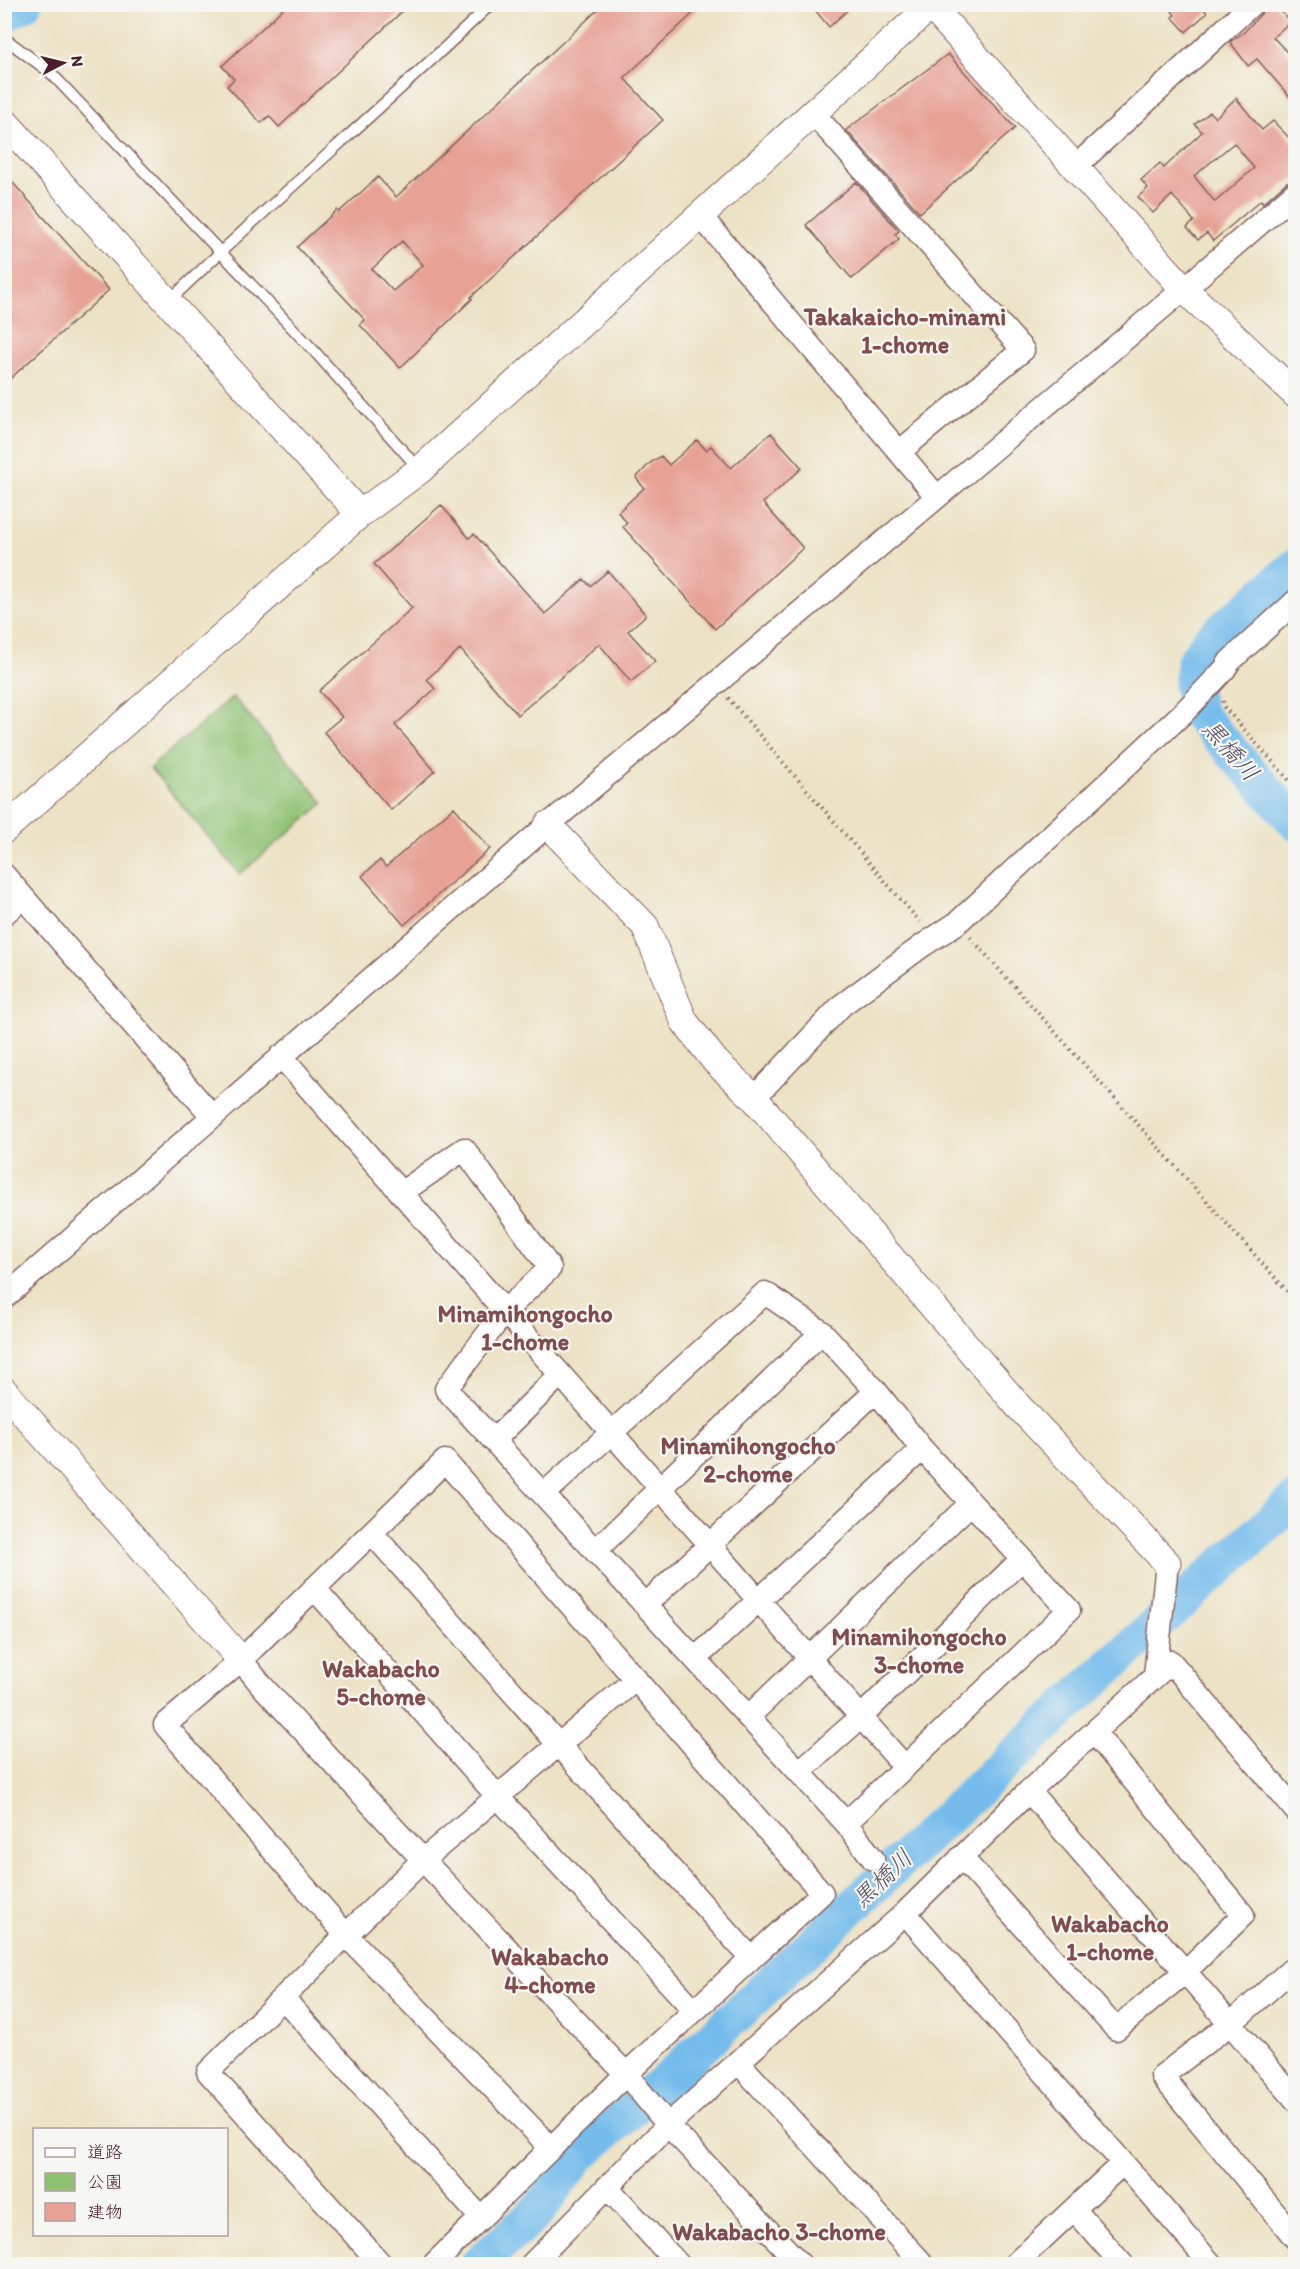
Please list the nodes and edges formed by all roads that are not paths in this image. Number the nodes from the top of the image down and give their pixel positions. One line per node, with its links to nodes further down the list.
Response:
1 (491, 4): 10 (lane)
2 (1252, 4): 7 (street)
3 (931, 5): 5 (street); 7 (street)
4 (4, 38): 10 (lane)
5 (813, 113): 9 (street); 14 (street)
6 (4, 122): 12 (street)
7 (1075, 167): 11 (street)
8 (1296, 192): 11 (street)
9 (700, 215): 14 (street); 15 (street)
10 (220, 251): 12 (lane); 15 (lane)
11 (1184, 289): 13 (street); 16 (street)
12 (168, 302): 17 (street)
13 (1296, 395)
14 (899, 452): 16 (street)
15 (420, 470): 17 (street)
16 (938, 497): 19 (street)
17 (360, 514): 20 (street)
18 (1296, 601): 25 (street)
19 (549, 825): 24 (street); 25 (street)
20 (4, 830)
21 (4, 875): 22 (street)
22 (23, 897): 23 (street); 26 (street)
23 (4, 914)
24 (281, 1056): 26 (street); 27 (street)
25 (754, 1098): 44 (street)
26 (213, 1117): 28 (street)
27 (401, 1193): 29 (street); 29 (street)
28 (4, 1298)
29 (505, 1311): 31 (street); 35 (street)
30 (822, 1332): 32 (street); 34 (street); 37 (street)
31 (561, 1375): 34 (street); 35 (street)
32 (876, 1390): 36 (street); 41 (street)
33 (4, 1391): 50 (street)
34 (612, 1433): 37 (street); 38 (street)
35 (494, 1440): 38 (street)
36 (922, 1449): 39 (street); 46 (street)
37 (660, 1488): 41 (street); 42 (street)
38 (544, 1494): 42 (street)
39 (971, 1503): 43 (street); 48 (street)
40 (372, 1533): 45 (street); 52 (street); 56 (street)
41 (710, 1545): 46 (street); 47 (street)
42 (595, 1551): 47 (street)
43 (1022, 1558): 54 (street); 57 (street)
44 (1167, 1563): 51 (street)
45 (315, 1588): 50 (street); 60 (street)
46 (757, 1599): 48 (street); 49 (street)
47 (645, 1605): 49 (street)
48 (808, 1658): 53 (street); 54 (street)
49 (694, 1659): 53 (street)
50 (241, 1660): 65 (street); 67 (street)
51 (1155, 1676): 55 (street); 61 (street)
52 (636, 1679): 56 (street); 68 (street)
53 (747, 1717): 58 (street)
54 (861, 1717): 57 (street); 58 (street)
55 (1094, 1732): 59 (street); 69 (street)
56 (559, 1745): 60 (street); 68 (street)
57 (906, 1767): 62 (street)
58 (799, 1772): 62 (street)
59 (1029, 1791): 63 (street); 69 (street)
60 (498, 1797): 65 (street); 72 (street)
61 (1296, 1811)
62 (846, 1823): 64 (street)
63 (962, 1857): 66 (street); 69 (street)
64 (873, 1859)
65 (423, 1860): 67 (street); 75 (street)
66 (905, 1913): 74 (street); 79 (street)
67 (346, 1935): 71 (street); 78 (street)
68 (751, 1958): 72 (street)
69 (1185, 1972): 73 (street)
70 (1296, 1974): 73 (street)
71 (283, 1998): 82 (street); 85 (street)
72 (694, 2010): 75 (street)
73 (1230, 2024): 76 (street); 83 (street)
74 (738, 2062): 77 (street); 89 (street)
75 (626, 2074): 77 (street); 78 (street)
76 (1296, 2100)
77 (668, 2125): 80 (street); 88 (street)
78 (551, 2148): 82 (street)
79 (1123, 2163): 81 (street); 92 (street)
80 (607, 2187): 84 (street); 87 (street)
81 (1074, 2209): 90 (street); 91 (street)
82 (481, 2218): 86 (street)
83 (1296, 2239)
84 (545, 2260)
85 (381, 2265)
86 (434, 2265)
87 (678, 2265)
88 (800, 2265)
89 (916, 2265)
90 (1015, 2265)
91 (1122, 2265)
92 (1211, 2265)

